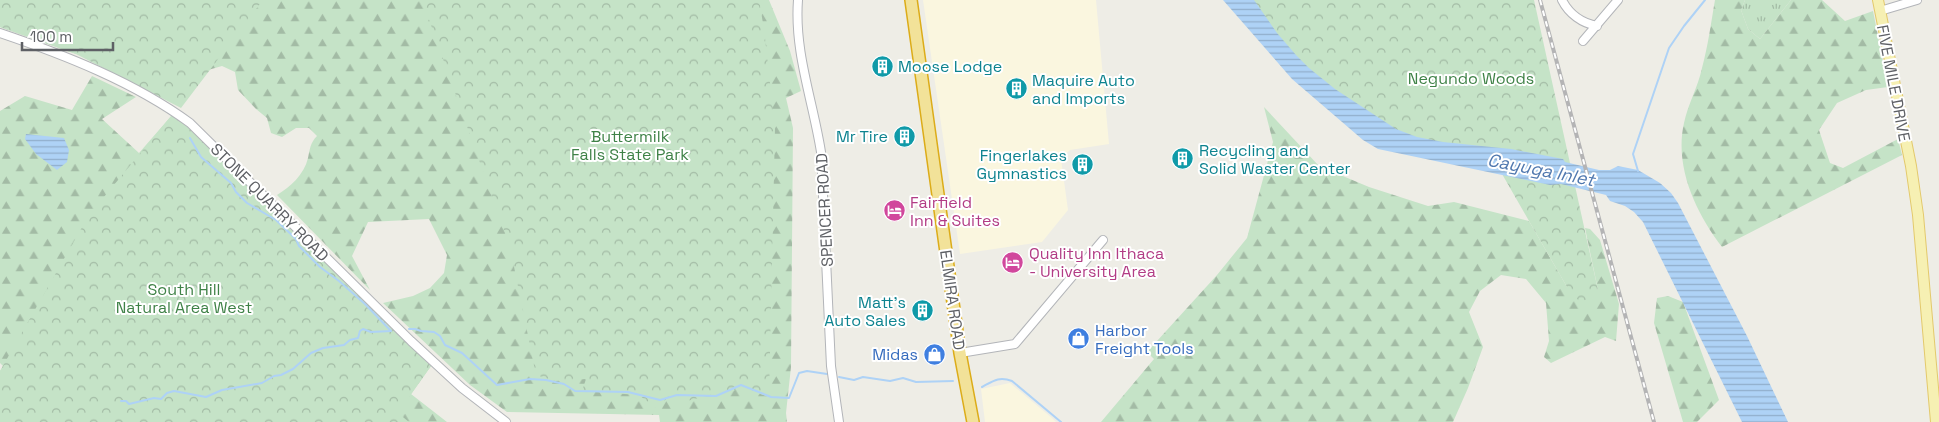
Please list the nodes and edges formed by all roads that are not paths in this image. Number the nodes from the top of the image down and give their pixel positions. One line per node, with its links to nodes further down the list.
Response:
1 (798, 0): 14 (street, SPENCER ROAD)
2 (911, 0): 12 (highway, ELMIRA ROAD)
3 (1562, 0): 8 (street)
4 (1618, 0): 8 (street)
5 (1878, 0): 7 (main road, FIVE MILE DRIVE)
6 (1917, 0): 7 (street)
7 (1880, 11): 16 (main road, FIVE MILE DRIVE)
8 (1597, 26): 10 (street)
9 (0, 33): 13 (street, STONE QUARRY ROAD)
10 (1583, 41)
11 (1103, 240): 12 (street)
12 (960, 353): 15 (highway, ELMIRA ROAD)
13 (506, 422)
14 (839, 422)
15 (972, 422)
16 (1936, 422)

